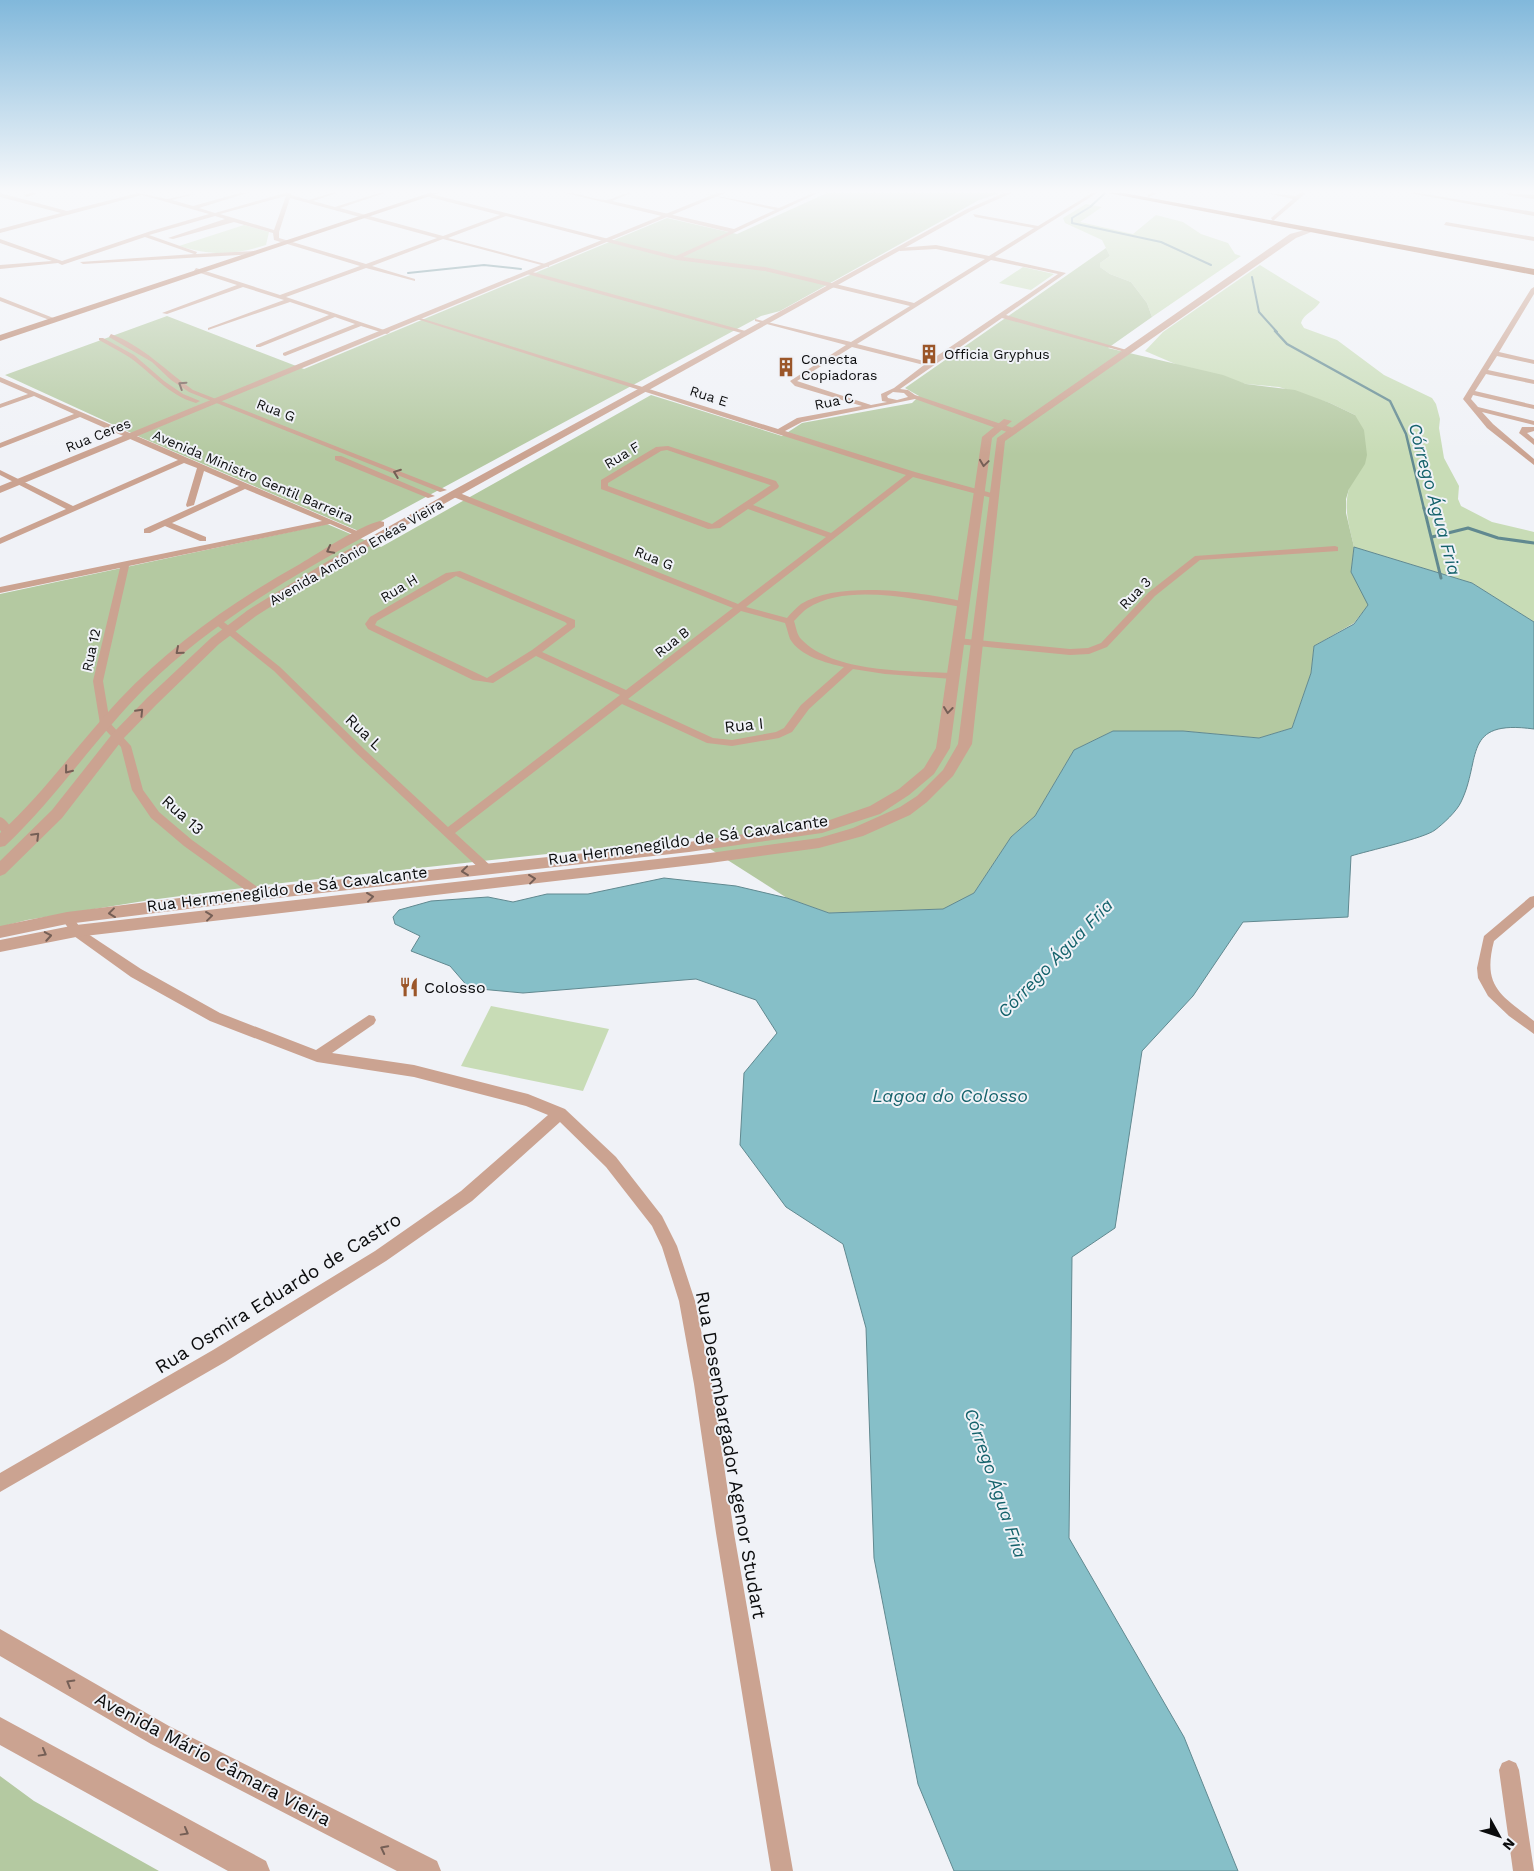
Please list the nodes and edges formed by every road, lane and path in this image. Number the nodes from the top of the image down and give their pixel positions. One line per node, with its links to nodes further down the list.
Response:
1 (170, 280): 22 (main road)
2 (225, 280): 12 (street)
3 (327, 280): 14 (street)
4 (511, 280): 21 (street, Rua Ceres)
5 (555, 280): 27 (street)
6 (813, 280): 11 (street)
7 (842, 280): 11 (street, Avenida Antônio Enéas Vieira)
8 (955, 280): 17 (street)
9 (1054, 280): 20 (street)
10 (1213, 280): 32 (street)
11 (833, 285): 17 (street); 23 (street, Avenida Antônio Enéas Vieira)
12 (242, 286): 14 (street); 18 (street)
13 (1534, 289): 33 (street)
14 (278, 298): 16 (street)
15 (0, 299): 22 (street)
16 (288, 301): 19 (street); 25 (street)
17 (914, 305): 30 (street)
18 (165, 313)
19 (333, 316): 24 (street); 31 (street)
20 (1001, 316): 32 (street); 36 (street)
21 (419, 318): 26 (street, Rua Ceres); 40 (street, Rua E)
22 (52, 319): 28 (main road)
23 (766, 320): 27 (street, Avenida Antônio Enéas Vieira); 30 (street)
24 (360, 324): 26 (street); 34 (street)
25 (210, 329)
26 (387, 332): 48 (street, Rua Ceres)
27 (742, 332): 40 (street, Avenida Antônio Enéas Vieira)
28 (0, 337)
29 (108, 338): 48 (street, Rua G)
30 (851, 344): 36 (street); 47 (street)
31 (258, 346)
32 (1122, 349): 55 (street)
33 (1494, 353): 35 (street); 37 (street)
34 (285, 354)
35 (1534, 362)
36 (930, 365): 41 (street)
37 (1483, 371): 39 (street); 42 (street)
38 (0, 379): 43 (street, Avenida Ministro Gentil Barreira)
39 (1534, 382)
40 (640, 388): 56 (street, Rua E); 70 (street, Avenida Antônio Enéas Vieira)
41 (896, 390): 44 (street); 45 (street)
42 (1470, 392): 50 (street); 51 (street)
43 (34, 394): 49 (street); 52 (street, Avenida Ministro Gentil Barreira)
44 (883, 396): 46 (street); 47 (street)
45 (911, 398): 46 (street, Rua C); 55 (street)
46 (897, 402): 47 (street, Rua C)
47 (871, 403): 56 (street, Rua C)
48 (212, 404): 57 (street, Rua Ceres); 60 (street, Rua G); 70 (street, Rua G, one-way to 48)
49 (0, 406)
50 (1534, 406)
51 (1473, 408): 53 (street); 63 (street)
52 (80, 414): 57 (street, Avenida Ministro Gentil Barreira); 59 (street)
53 (1534, 423)
54 (1534, 429): 58 (street)
55 (1002, 431): 71 (street, Rua Hermenegildo de Sá Cavalcante)
56 (779, 432): 66 (street, Rua E)
57 (130, 436): 62 (street, Avenida Ministro Gentil Barreira); 67 (street, Rua Ceres)
58 (1534, 443)
59 (0, 446)
60 (315, 449)
61 (333, 456): 72 (street)
62 (184, 460): 64 (street, Avenida Ministro Gentil Barreira); 75 (street)
63 (1534, 463)
64 (201, 468): 68 (street, Avenida Ministro Gentil Barreira); 73 (street)
65 (0, 472): 67 (street)
66 (912, 474): 71 (street, Rua E); 80 (street, Rua B)
67 (20, 482): 69 (street, Rua Ceres); 75 (street)
68 (247, 485): 76 (street, Avenida Ministro Gentil Barreira); 77 (street)
69 (0, 490)
70 (448, 492): 72 (street, Avenida Antônio Enéas Vieira); 87 (street, Rua G); 90 (street, Avenida Antônio Enéas Vieira)
71 (986, 495): 86 (street, Rua Hermenegildo de Sá Cavalcante); 92 (street, Rua Hermenegildo de Sá Cavalcante)
72 (431, 496): 79 (street, Avenida Antônio Enéas Vieira)
73 (190, 505)
74 (748, 506): 74 (street, Rua F); 80 (street)
75 (72, 509): 82 (street)
76 (330, 522): 79 (street, Avenida Ministro Gentil Barreira); 84 (street)
77 (166, 523): 78 (street); 81 (street)
78 (148, 531)
79 (360, 534): 88 (street, Avenida Antônio Enéas Vieira, one-way to 88)
80 (832, 536): 87 (street, Rua B)
81 (203, 539)
82 (0, 541)
83 (1335, 549): 92 (street, Rua 3)
84 (125, 565): 85 (street); 97 (street, Rua 12)
85 (0, 590)
86 (962, 604): 89 (street); 91 (street, Rua Hermenegildo de Sá Cavalcante)
87 (740, 607): 89 (street, Rua G); 96 (street, Rua B)
88 (217, 621): 90 (street, Rua L); 97 (street, Avenida Antônio Enéas Vieira, one-way to 97)
89 (789, 621): 94 (street)
90 (228, 630): 98 (street, Avenida Antônio Enéas Vieira, one-way to 90); 100 (street, Rua L)
91 (957, 641): 92 (street, Rua 3); 95 (street, Rua Hermenegildo de Sá Cavalcante)
92 (977, 643): 106 (street, Rua Hermenegildo de Sá Cavalcante, one-way to 92)
93 (535, 652): 93 (street, Rua H); 96 (street)
94 (851, 666): 95 (street); 96 (street, Rua I)
95 (953, 676): 102 (street, Rua Hermenegildo de Sá Cavalcante, one-way to 102)
96 (624, 697): 100 (street, Rua B)
97 (105, 724): 98 (street); 101 (street, Avenida Antônio Enéas Vieira, one-way to 101)
98 (118, 736): 103 (street, Avenida Antônio Enéas Vieira, one-way to 98); 104 (street, Rua 13)
99 (0, 821): 101 (street)
100 (449, 832): 102 (street, Rua L)
101 (5, 838)
102 (487, 868): 104 (street, Rua Hermenegildo de Sá Cavalcante, one-way to 104)
103 (0, 870)
104 (259, 894): 106 (street, Rua Hermenegildo de Sá Cavalcante, one-way to 106)
105 (1534, 900): 110 (street)
106 (71, 925): 107 (street, Rua Hermenegildo de Sá Cavalcante); 108 (street, Rua Hermenegildo de Sá Cavalcante, one-way to 106); 111 (street, Rua Desembargador Agenor Studart)
107 (0, 932)
108 (0, 946)
109 (369, 1020): 111 (street)
110 (1534, 1029)
111 (317, 1056): 112 (street, Rua Desembargador Agenor Studart)
112 (560, 1113): 113 (street, Rua Osmira Eduardo de Castro); 119 (street, Rua Desembargador Agenor Studart)
113 (0, 1483)
114 (0, 1642): 118 (street, Avenida Mário Câmara Vieira, one-way to 114)
115 (0, 1730): 117 (street, one-way to 117)
116 (1509, 1770): 120 (street)
117 (256, 1871)
118 (428, 1871)
119 (782, 1871)
120 (1524, 1871)

